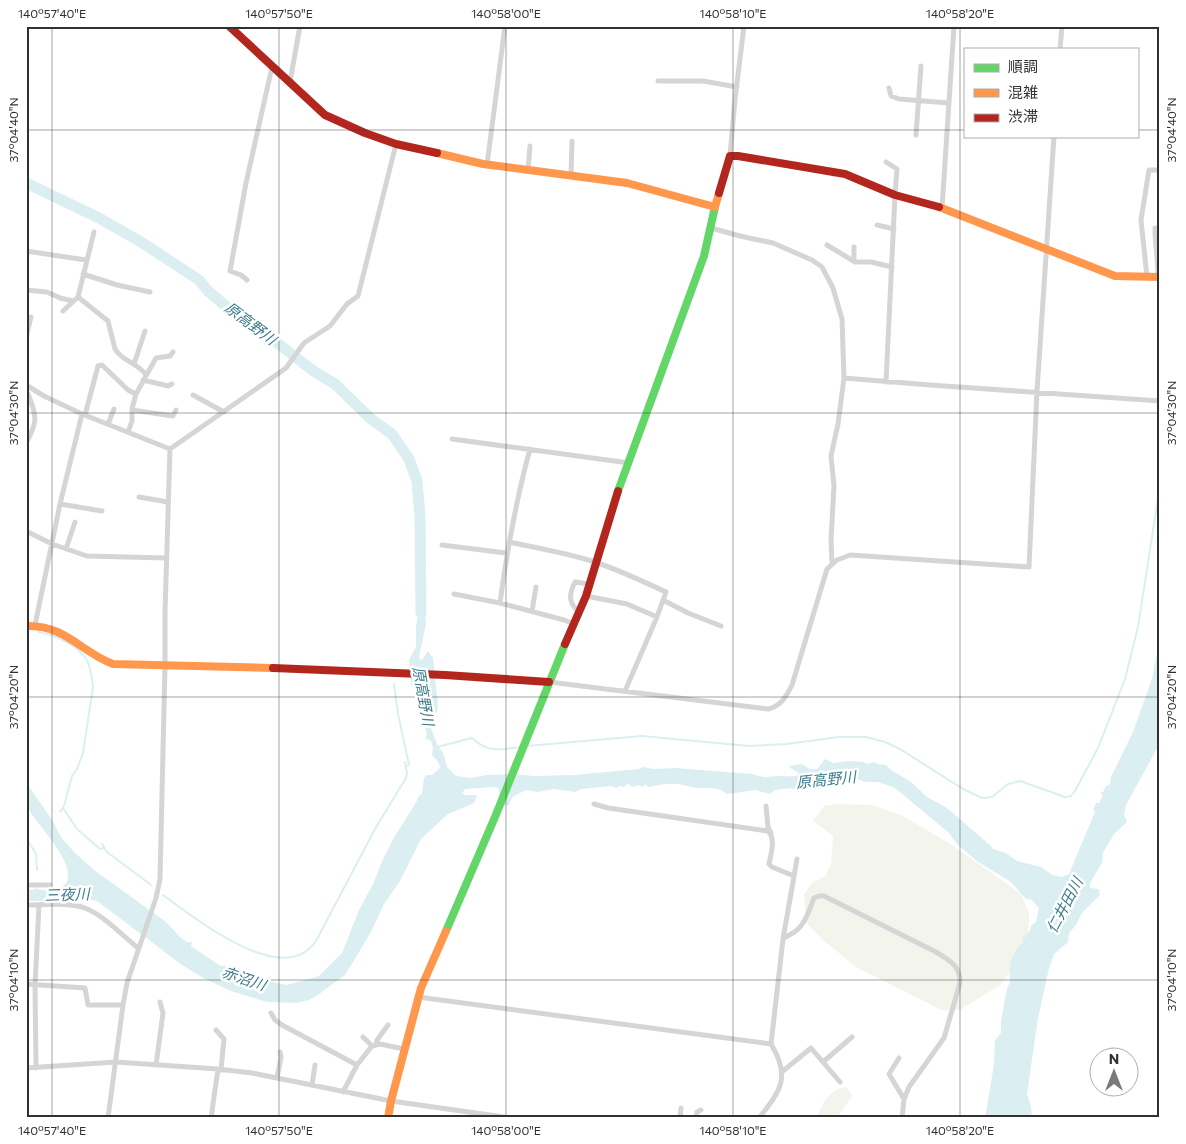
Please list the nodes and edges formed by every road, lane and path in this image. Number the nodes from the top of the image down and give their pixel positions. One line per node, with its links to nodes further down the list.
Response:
1 (229, 26): 9 (street)
2 (300, 26): 11 (street)
3 (504, 26): 23 (street)
4 (744, 26): 12 (street)
5 (954, 26): 15 (street)
6 (1062, 26): 7 (street)
7 (1060, 48)
8 (921, 66): 14 (street)
9 (272, 67): 11 (street); 45 (street)
10 (658, 81): 12 (street)
11 (290, 82): 19 (street)
12 (737, 87): 21 (street)
13 (889, 88): 14 (street)
14 (918, 101): 15 (street); 16 (street)
15 (949, 103): 29 (street)
16 (916, 135)
17 (1054, 138): 37 (street)
18 (572, 141): 26 (street)
19 (396, 144): 23 (street); 68 (street)
20 (530, 146): 25 (street)
21 (730, 156): 27 (street); 28 (street)
22 (886, 162): 27 (street)
23 (487, 165): 25 (street)
24 (1160, 165): 43 (street)
25 (528, 170): 26 (street)
26 (571, 176): 28 (street)
27 (895, 195): 29 (street); 33 (street)
28 (715, 207): 31 (street)
29 (942, 208): 37 (street)
30 (877, 225): 33 (street)
31 (711, 228): 56 (street); 76 (street)
32 (1155, 228): 44 (street)
33 (894, 229): 41 (street)
34 (94, 232): 39 (street)
35 (827, 244): 40 (street)
36 (854, 247): 40 (street)
37 (1047, 249): 43 (street); 60 (street)
38 (26, 251): 39 (street)
39 (86, 260): 42 (street)
40 (854, 261): 41 (street)
41 (892, 267): 57 (street)
42 (83, 274): 47 (street); 48 (street)
43 (1147, 277): 44 (street)
44 (1159, 277)
45 (248, 280)
46 (26, 290): 48 (street)
47 (150, 292)
48 (75, 299): 49 (street); 54 (street)
49 (63, 311)
50 (31, 317): 52 (street)
51 (145, 331): 54 (street)
52 (26, 338)
53 (173, 352): 55 (street)
54 (134, 364): 55 (street)
55 (144, 378): 58 (street); 61 (street)
56 (844, 378): 57 (street); 90 (street)
57 (886, 382): 60 (street)
58 (172, 384)
59 (28, 387): 62 (street); 69 (street)
60 (1037, 392): 64 (street); 90 (street)
61 (136, 394): 66 (street); 69 (street)
62 (27, 395): 73 (street)
63 (193, 396): 68 (street)
64 (1160, 400)
65 (114, 409): 70 (street)
66 (132, 410): 67 (street); 71 (street)
67 (176, 410)
68 (224, 412): 74 (street)
69 (83, 415): 70 (street); 79 (street)
70 (108, 424): 71 (street)
71 (128, 432): 74 (street)
72 (452, 439): 75 (street)
73 (26, 442)
74 (170, 448): 78 (street)
75 (530, 449): 76 (street); 83 (street)
76 (629, 463): 89 (street)
77 (139, 497): 78 (street)
78 (168, 502): 88 (street)
79 (60, 504): 80 (street); 84 (street)
80 (102, 510)
81 (75, 522): 86 (street)
82 (26, 531): 84 (street)
83 (508, 542): 87 (street); 89 (street)
84 (52, 544): 86 (street); 101 (street)
85 (442, 545): 87 (street)
86 (66, 549): 88 (street)
87 (506, 553): 96 (street)
88 (166, 558): 103 (street)
89 (596, 562): 91 (street); 95 (street)
90 (832, 564): 105 (street)
91 (590, 584): 94 (street); 98 (street)
92 (536, 587): 97 (street)
93 (454, 594): 96 (street)
94 (586, 596): 98 (street); 99 (street)
95 (663, 600): 99 (street); 102 (street)
96 (500, 603): 97 (street)
97 (532, 611): 100 (street)
98 (579, 612): 100 (street)
99 (657, 617): 105 (street)
100 (574, 624): 104 (street)
101 (30, 626): 103 (street)
102 (721, 626)
103 (165, 666): 104 (street); 116 (street)
104 (549, 682): 105 (street); 119 (street)
105 (625, 690)
106 (594, 804): 108 (street)
107 (766, 806): 108 (street)
108 (771, 833): 110 (street)
109 (797, 860): 110 (street)
110 (794, 876): 115 (street)
111 (26, 885): 112 (street)
112 (50, 885)
113 (26, 905): 114 (street)
114 (39, 905): 116 (street); 118 (street)
115 (783, 939): 127 (street); 145 (street)
116 (138, 948): 121 (street)
117 (26, 984): 118 (street)
118 (35, 985): 121 (street); 138 (street)
119 (418, 997): 127 (street); 129 (street)
120 (160, 1002): 135 (street)
121 (123, 1005): 132 (street)
122 (271, 1013): 136 (street)
123 (388, 1025): 128 (street)
124 (216, 1030): 139 (street)
125 (362, 1037): 128 (street)
126 (852, 1037): 133 (street)
127 (771, 1044): 140 (street)
128 (374, 1045): 129 (street); 136 (street)
129 (404, 1050): 146 (street)
130 (280, 1052): 141 (street)
131 (899, 1058): 145 (street)
132 (116, 1062): 135 (street); 138 (street); 149 (street)
133 (823, 1062): 140 (street); 142 (street)
134 (315, 1064): 143 (street)
135 (156, 1065): 139 (street)
136 (357, 1065): 144 (street)
137 (26, 1068): 138 (street)
138 (36, 1068)
139 (219, 1069): 141 (street); 150 (street)
140 (783, 1071): 155 (street)
141 (277, 1078): 143 (street)
142 (840, 1082)
143 (312, 1085): 144 (street)
144 (343, 1092): 146 (street)
145 (904, 1099): 156 (street)
146 (391, 1102): 151 (street); 152 (street)
147 (681, 1108): 153 (street)
148 (701, 1110): 154 (street)
149 (108, 1118)
150 (211, 1118)
151 (388, 1118)
152 (511, 1118)
153 (680, 1118)
154 (696, 1118)
155 (759, 1118)
156 (902, 1118)

